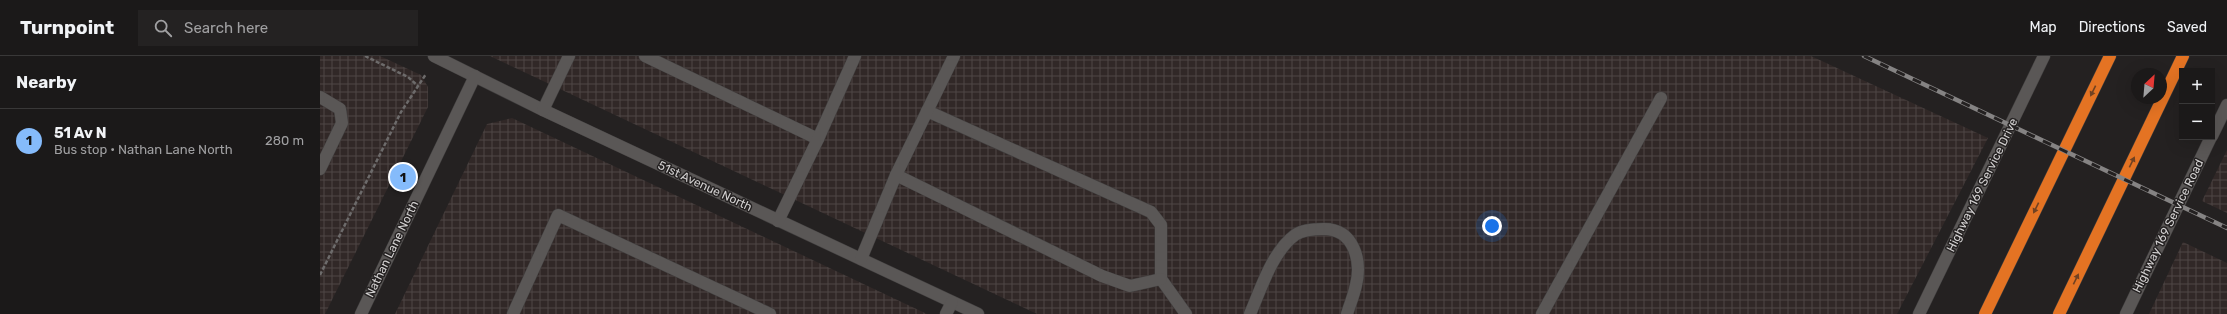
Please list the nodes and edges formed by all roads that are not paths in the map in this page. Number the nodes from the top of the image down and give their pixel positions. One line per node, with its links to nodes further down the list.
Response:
1 (569, 56): 13 (street)
2 (644, 56): 16 (street)
3 (855, 56): 16 (street)
4 (954, 56): 14 (street)
5 (2044, 56): 33 (street, Highway 169 Service Drive)
6 (2110, 56): 34 (highway, one-way to 34)
7 (2183, 56): 35 (highway, one-way to 7)
8 (436, 57): 9 (street, 51st Avenue North)
9 (475, 76): 13 (street, 51st Avenue North); 24 (street, Nathan Lane North)
10 (320, 97): 18 (street)
11 (1661, 98): 32 (street)
12 (2227, 105): 15 (street, Highway 169 Service Road)
13 (543, 110): 20 (street, 51st Avenue North)
14 (927, 111): 19 (street); 22 (street)
15 (2222, 126)
16 (818, 138): 20 (street)
17 (2210, 140): 36 (street, Highway 169 Service Road)
18 (320, 169)
19 (896, 175): 21 (street); 22 (street)
20 (778, 220): 21 (street, 51st Avenue North)
21 (861, 259): 23 (street, 51st Avenue North)
22 (1161, 278): 29 (street)
23 (952, 302): 27 (street); 28 (street, 51st Avenue North)
24 (361, 314)
25 (513, 314): 26 (street)
26 (770, 314)
27 (946, 314)
28 (978, 314)
29 (1186, 314)
30 (1250, 314): 31 (street)
31 (1347, 314)
32 (1542, 314)
33 (1919, 314)
34 (1985, 314)
35 (2059, 314)
36 (2126, 314)

